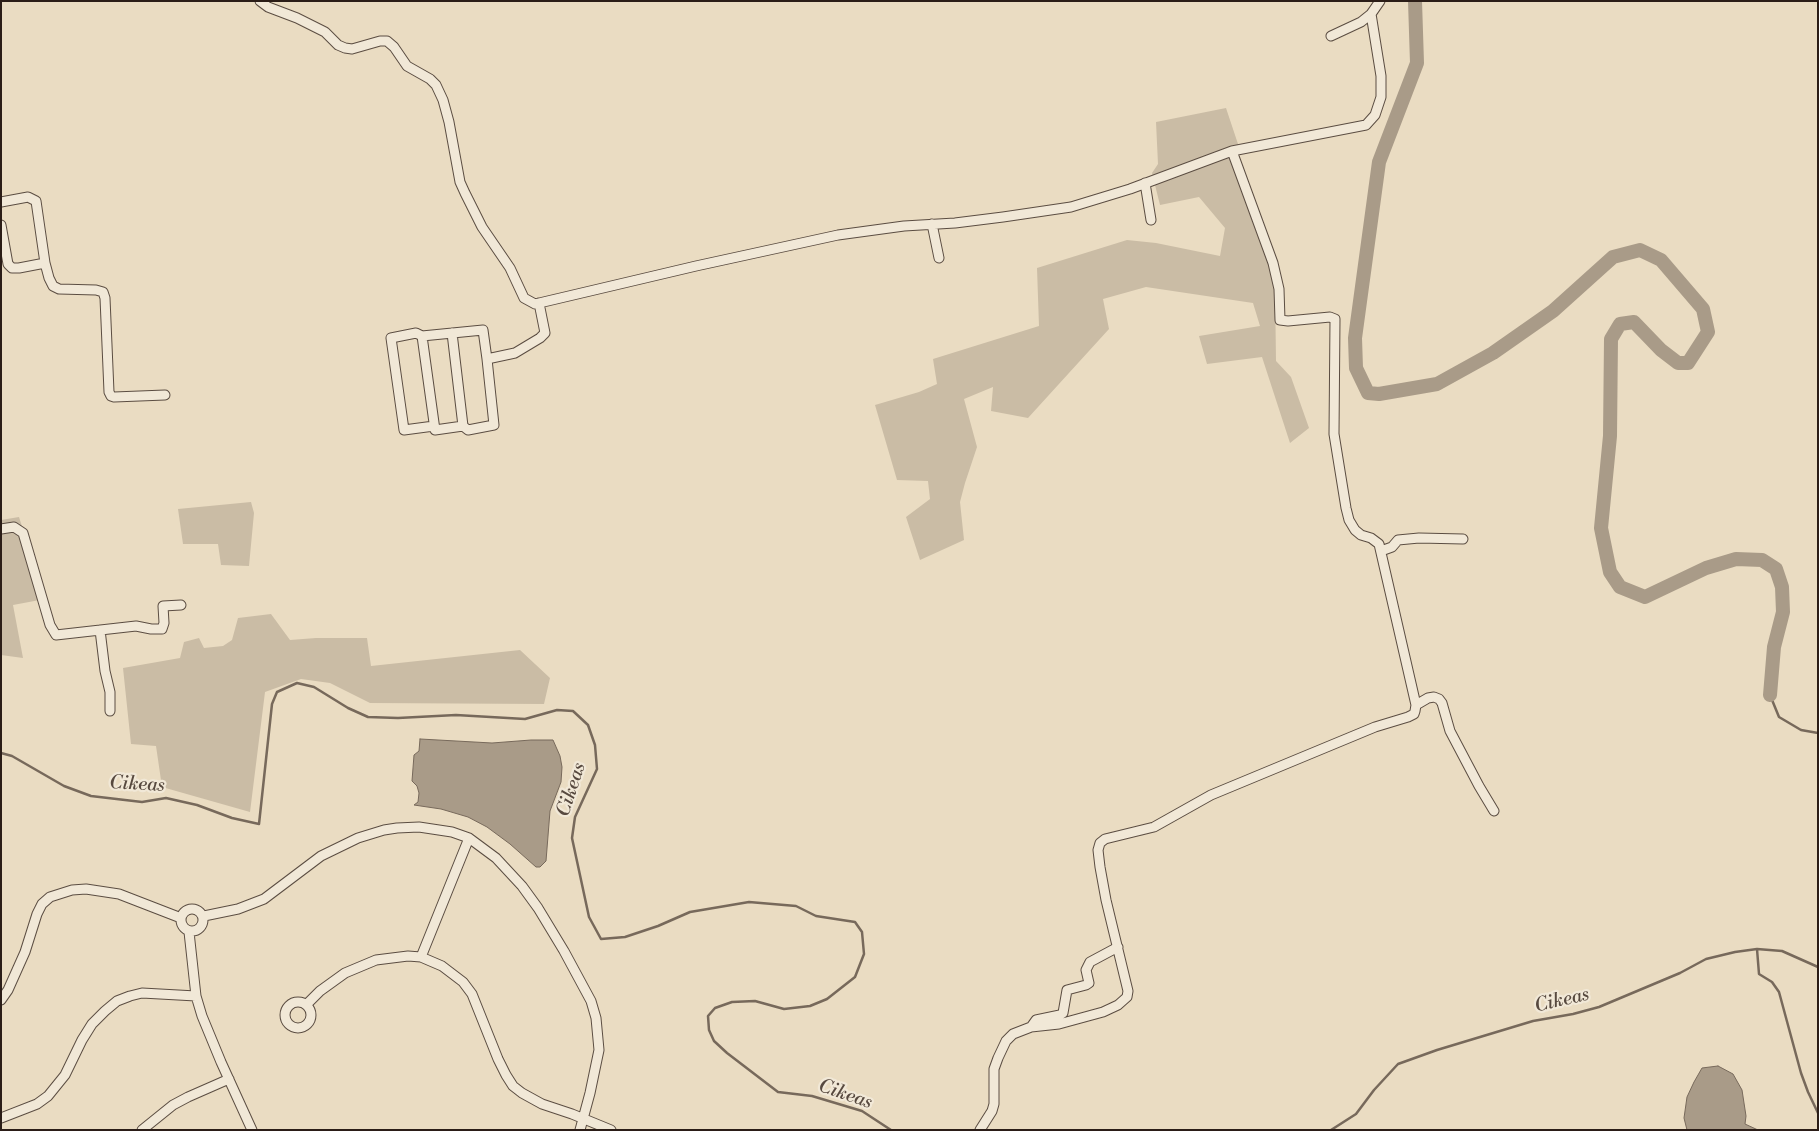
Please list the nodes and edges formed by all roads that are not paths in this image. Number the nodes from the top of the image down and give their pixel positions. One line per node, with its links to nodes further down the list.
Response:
1 (260, 1): 13 (street)
2 (1380, 1): 3 (street)
3 (1371, 14): 4 (street); 5 (street)
4 (1332, 36)
5 (1232, 151): 6 (street); 22 (street)
6 (1146, 183): 8 (street); 9 (street)
7 (1, 202): 12 (street)
8 (1151, 220)
9 (932, 224): 11 (street); 13 (street)
10 (1, 225): 12 (street)
11 (939, 258)
12 (45, 263): 17 (street)
13 (539, 303): 16 (street)
14 (452, 333): 15 (street); 16 (street); 19 (street)
15 (422, 336): 18 (street); 18 (street)
16 (487, 359): 19 (street)
17 (165, 396)
18 (434, 426): 19 (street)
19 (463, 426)
20 (1, 529): 24 (street)
21 (1463, 539): 22 (street)
22 (1381, 552): 25 (street)
23 (181, 605): 24 (street)
24 (100, 630): 26 (street)
25 (1416, 705): 27 (street); 32 (street)
26 (110, 711)
27 (1494, 811)
28 (469, 838): 29 (street); 33 (street); 40 (street)
29 (204, 916): 30 (street); 31 (street)
30 (181, 918): 31 (street); 35 (street)
31 (190, 932): 34 (street)
32 (1118, 947): 37 (street); 37 (street)
33 (421, 957): 36 (street); 40 (street)
34 (196, 996): 38 (street); 39 (street)
35 (1, 1000)
36 (307, 1004)
37 (1031, 1027): 45 (street)
38 (229, 1079): 41 (street); 42 (street)
39 (1, 1118)
40 (583, 1119): 43 (street); 44 (street)
41 (142, 1130)
42 (252, 1130)
43 (580, 1130)
44 (611, 1130)
45 (980, 1130)

